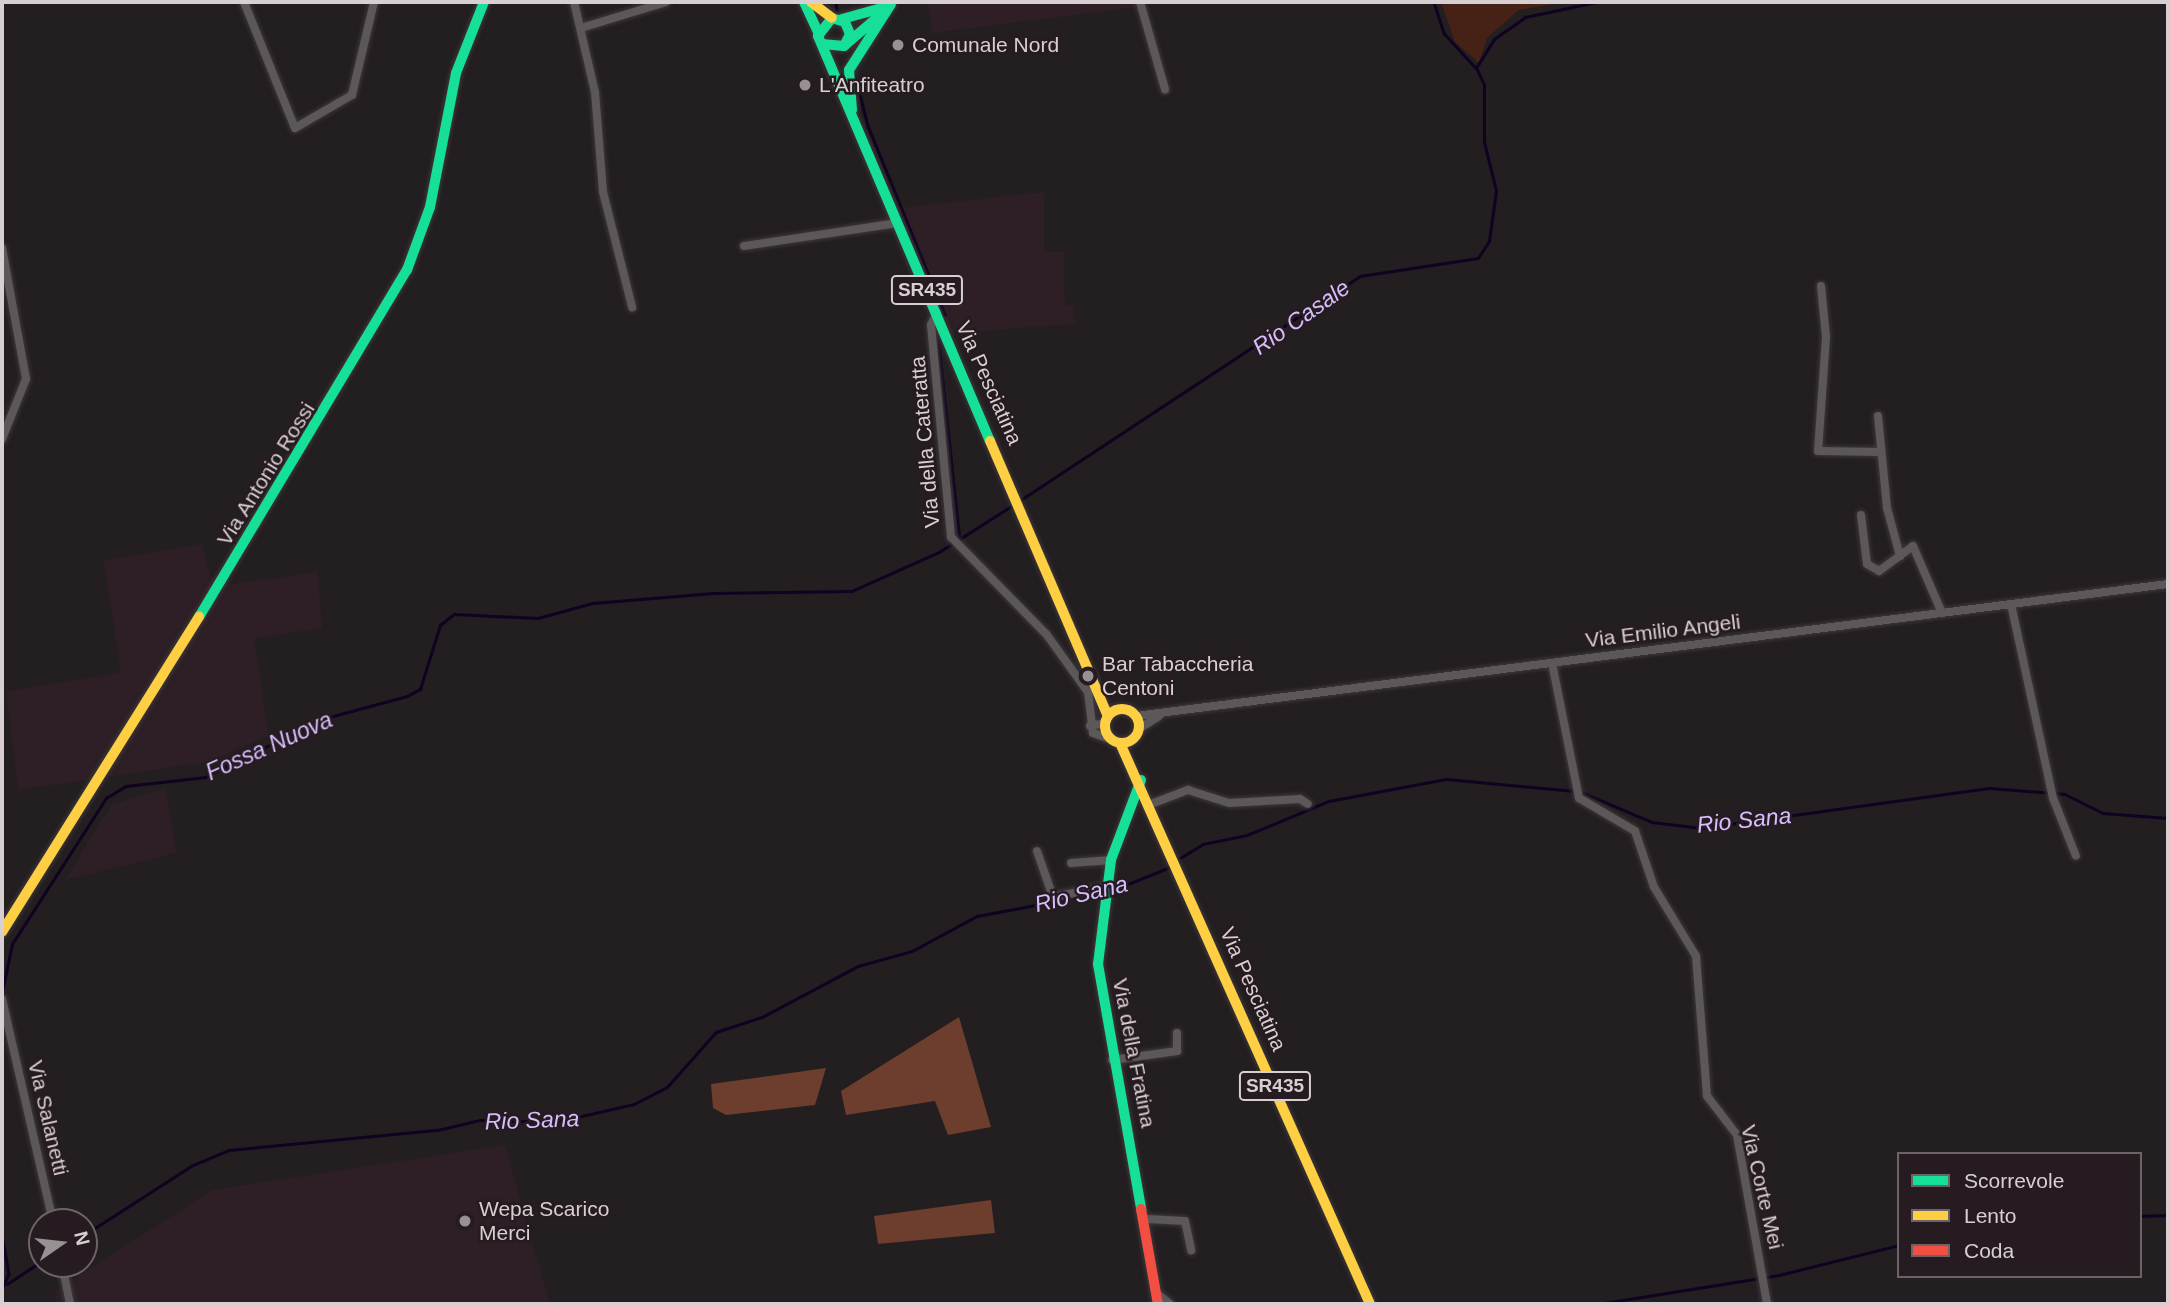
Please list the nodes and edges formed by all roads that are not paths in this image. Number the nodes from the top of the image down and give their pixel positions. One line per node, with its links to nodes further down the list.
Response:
1 (244, 2): 2 (street)
2 (374, 2)
3 (484, 2): 50 (main road, Via Antonio Rossi)
4 (574, 2): 11 (street)
5 (666, 2): 11 (street)
6 (804, 2): 12 (main road, Via Pesciatina / SR435)
7 (811, 2): 10 (main road)
8 (1140, 2): 16 (street)
9 (892, 3): 10 (main road); 14 (main road); 17 (main road)
10 (837, 19): 12 (main road); 14 (main road)
11 (581, 27): 22 (street)
12 (818, 32): 13 (main road, Via Pesciatina / SR435)
13 (822, 44): 14 (main road); 15 (main road, Via Pesciatina / SR435)
14 (844, 46): 15 (main road)
15 (839, 88): 17 (main road, Via Pesciatina / SR435)
16 (1165, 89)
17 (857, 129): 18 (main road, Via Pesciatina / SR435)
18 (897, 223): 19 (street); 23 (main road, Via Pesciatina / SR435)
19 (744, 246)
20 (2, 248): 25 (street)
21 (1821, 286): 26 (street)
22 (632, 307)
23 (937, 313): 33 (main road, Via Pesciatina / SR435); 38 (street, Via della Cateratta)
24 (1878, 416): 26 (street)
25 (2, 439)
26 (1881, 452): 28 (street)
27 (1861, 515): 28 (street)
28 (1900, 556): 31 (street)
29 (2168, 584): 30 (street, Via Emilio Angeli)
30 (2011, 604): 31 (street, Via Emilio Angeli); 46 (street)
31 (1942, 613): 32 (street, Via Emilio Angeli)
32 (1552, 663): 35 (street, Via Emilio Angeli); 64 (street, Via Corte Mei)
33 (1103, 694): 34 (main road, Via Pesciatina / SR435); 37 (main road, Via Pesciatina / SR435)
34 (1119, 709): 36 (main road, Via Pesciatina / SR435); 37 (main road)
35 (1161, 715): 36 (street, Via Emilio Angeli); 39 (street, Via Emilio Angeli)
36 (1136, 716): 39 (main road, Via Pesciatina / SR435)
37 (1107, 719): 38 (street); 40 (main road, Via Pesciatina / SR435)
38 (1090, 726): 40 (street)
39 (1137, 733): 40 (main road); 41 (main road, Via Pesciatina / SR435)
40 (1116, 742): 41 (main road, Via Pesciatina / SR435)
41 (1135, 767): 42 (main road, Via Pesciatina / SR435)
42 (1141, 780): 43 (main road, Via Pesciatina / SR435); 47 (main road, Via della Fratina)
43 (1151, 804): 44 (street); 63 (main road, Via Pesciatina / SR435)
44 (1308, 804)
45 (1037, 852): 49 (street)
46 (2076, 856)
47 (1111, 860): 48 (street); 49 (main road, Via della Fratina)
48 (1071, 863)
49 (1104, 892): 55 (main road, Via della Fratina)
50 (2, 932)
51 (2, 999): 53 (street, Via Salanetti)
52 (2, 1014): 53 (street)
53 (9, 1022): 56 (street, Via Salanetti)
54 (1177, 1033): 55 (street)
55 (1112, 1060): 57 (main road, Via della Fratina)
56 (50, 1208)
57 (1147, 1219): 58 (street); 60 (main road, Via della Fratina)
58 (1191, 1250)
59 (65, 1278): 61 (street)
60 (1158, 1300): 62 (street)
61 (70, 1304)
62 (1170, 1304)
63 (1370, 1304)
64 (1767, 1304)

